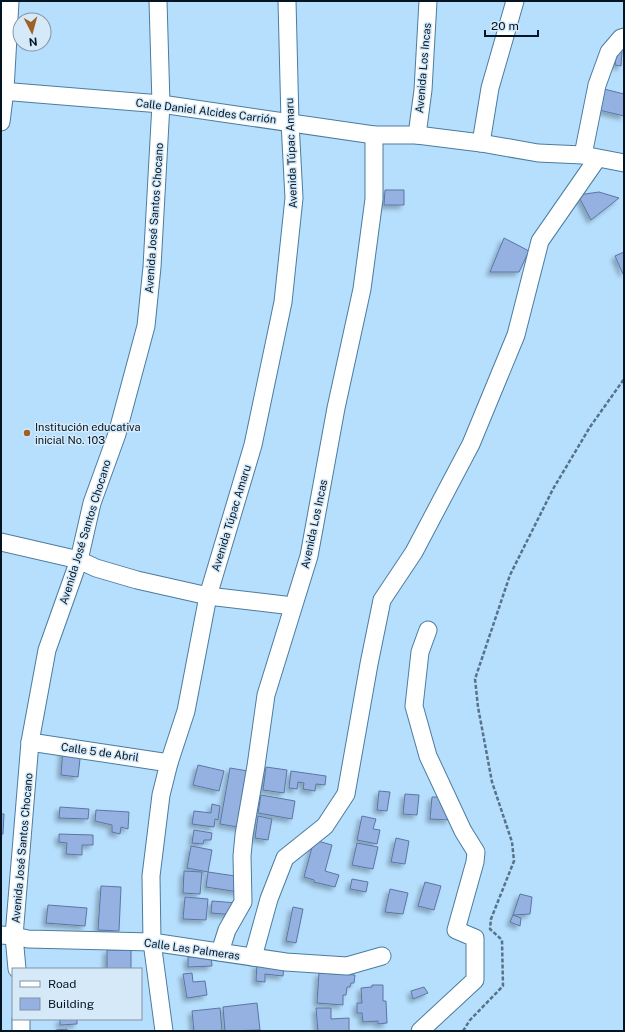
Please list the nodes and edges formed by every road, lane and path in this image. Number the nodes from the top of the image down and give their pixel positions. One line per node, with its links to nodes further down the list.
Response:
1 (10, 1): 7 (street)
2 (158, 1): 8 (street, Avenida José Santos Chocano)
3 (287, 1): 10 (street, Avenida Túpac Amaru)
4 (428, 1): 12 (street, Avenida Los Incas)
5 (515, 1): 13 (street)
6 (624, 37): 14 (street)
7 (3, 90): 8 (street, Calle Daniel Alcides Carrión); 9 (street)
8 (161, 104): 10 (street, Calle Daniel Alcides Carrión); 18 (street, Avenida José Santos Chocano)
9 (1, 122)
10 (290, 122): 11 (street, Calle Daniel Alcides Carrión); 19 (street, Avenida Túpac Amaru)
11 (374, 135): 12 (street, Calle Daniel Alcides Carrión); 20 (street, Avenida Los Incas)
12 (417, 135): 13 (street, Calle Daniel Alcides Carrión)
13 (481, 143): 14 (street, Calle Daniel Alcides Carrión)
14 (590, 157): 15 (street, Calle Daniel Alcides Carrión); 28 (street)
15 (624, 163)
16 (624, 379): 34 (path)
17 (1, 542): 18 (street)
18 (79, 560): 19 (street); 22 (street, Avenida José Santos Chocano)
19 (208, 596): 20 (street); 23 (street, Avenida Túpac Amaru)
20 (293, 606): 26 (street, Avenida Los Incas)
21 (428, 630): 33 (street)
22 (30, 742): 23 (street, Calle 5 de Abril); 24 (street, Avenida José Santos Chocano)
23 (169, 762): 25 (street, Avenida Túpac Amaru)
24 (8, 936): 25 (street, Calle Las Palmeras); 29 (street, Avenida José Santos Chocano)
25 (152, 942): 26 (street, Calle Las Palmeras); 32 (street, Avenida Túpac Amaru)
26 (220, 952): 28 (street, Calle Las Palmeras)
27 (382, 956): 28 (street, Calle Las Palmeras)
28 (253, 957)
29 (17, 968)
30 (20, 1020): 31 (street)
31 (21, 1031)
32 (164, 1031)
33 (420, 1031)
34 (464, 1031)

